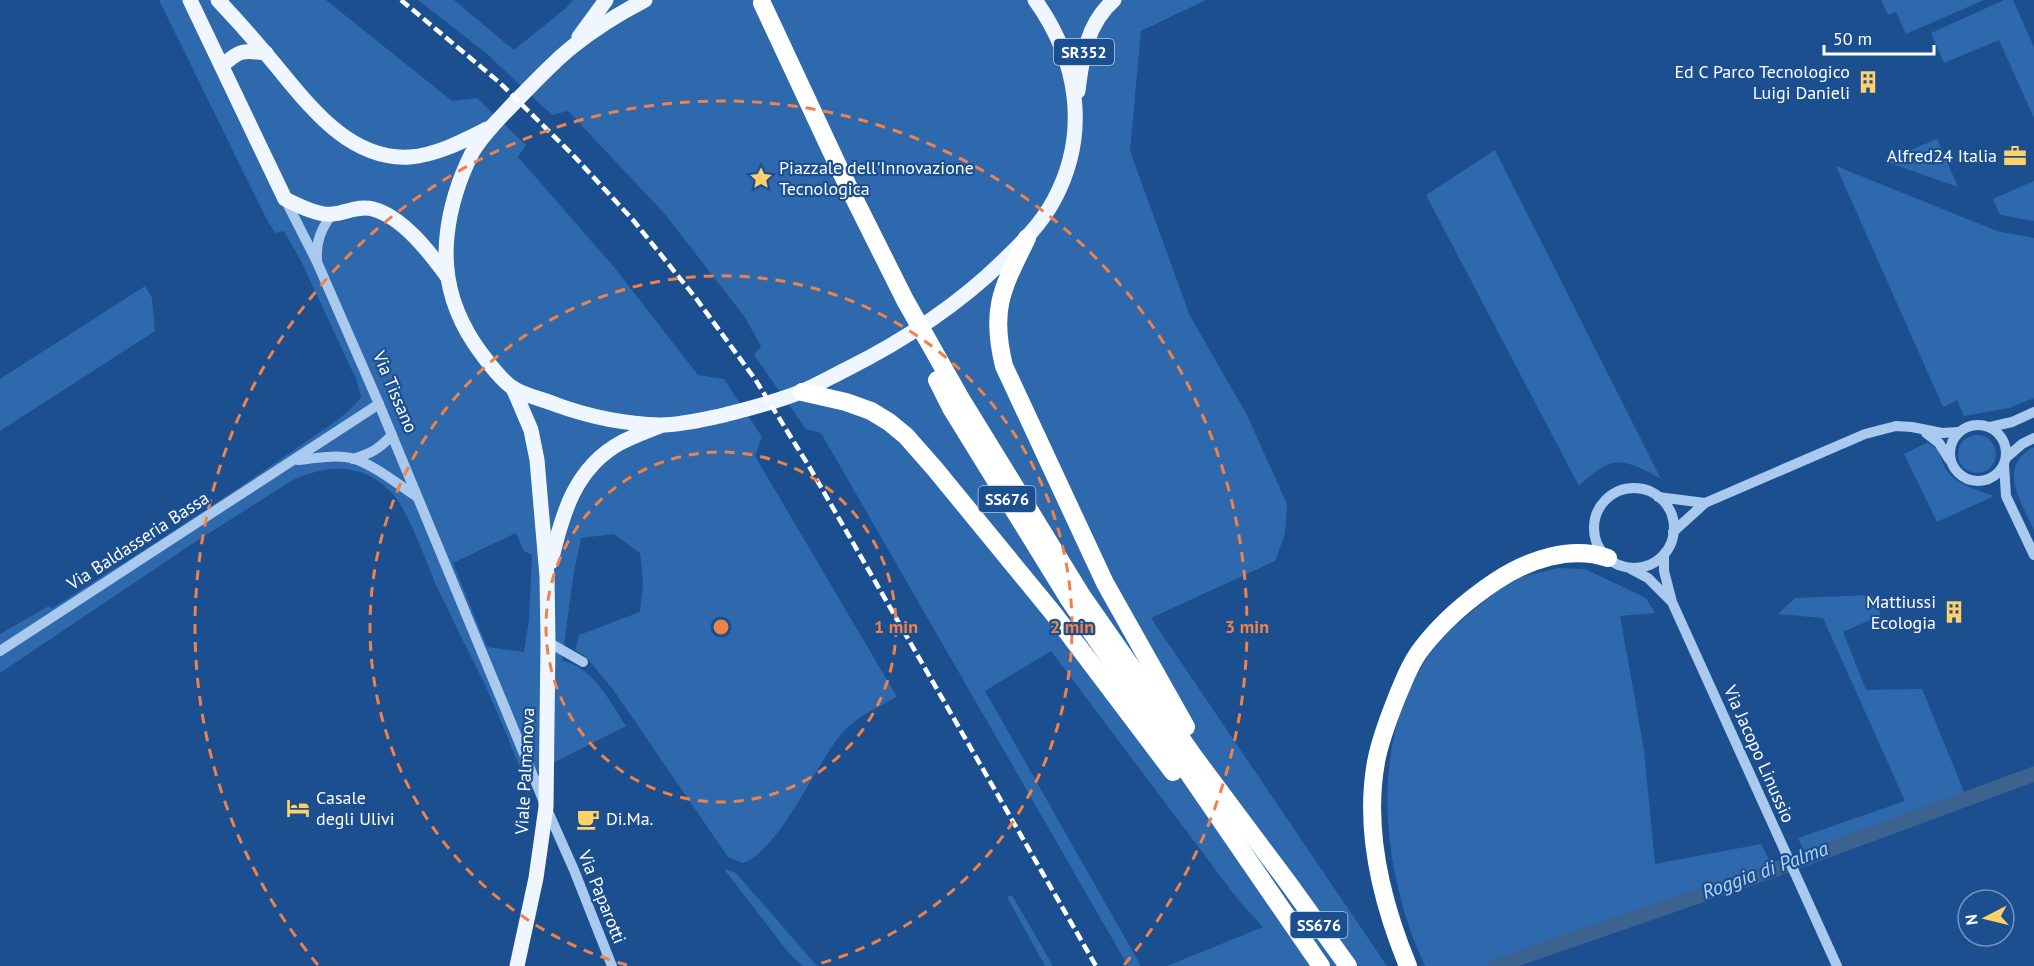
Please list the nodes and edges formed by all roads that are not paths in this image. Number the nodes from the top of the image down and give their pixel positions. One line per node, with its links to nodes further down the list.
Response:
1 (190, 0): 10 (main road, Via Tissano)
2 (218, 0): 9 (main road)
3 (606, 0): 8 (main road)
4 (645, 0): 8 (main road)
5 (1035, 0): 11 (main road)
6 (1114, 0): 11 (main road, SR352)
7 (762, 1): 48 (highway, SS676); 49 (highway, SS676)
8 (572, 47): 12 (main road)
9 (266, 53): 10 (main road); 12 (main road)
10 (222, 66): 13 (main road, Via Tissano)
11 (1076, 112): 15 (main road)
12 (492, 126): 17 (main road)
13 (285, 200): 14 (main road); 16 (street, Via Tissano)
14 (331, 215): 16 (street); 17 (main road)
15 (1027, 238): 19 (main road); 48 (highway)
16 (317, 262): 20 (street, Via Tissano)
17 (447, 276): 18 (main road)
18 (513, 388): 22 (main road); 42 (main road, Viale Palmanova)
19 (802, 392): 22 (main road); 49 (highway)
20 (379, 404): 26 (street, Via Tissano); 29 (street, Via Baldasseria Bassa)
21 (2034, 412): 23 (street, Via Jacopo Linussio)
22 (663, 425): 42 (main road, Viale Palmanova)
23 (1990, 427): 25 (street, Via Jacopo Linussio); 30 (street)
24 (1918, 429): 25 (street, Via Jacopo Linussio); 31 (street); 36 (street, Via Jacopo Linussio)
25 (1959, 432): 31 (street)
26 (392, 435): 28 (street, Via Baldasseria Bassa); 33 (street, Via Tissano)
27 (2034, 438): 30 (street)
28 (353, 459): 29 (street, Via Baldasseria Bassa); 33 (street, Via Baldasseria Bassa)
29 (295, 460): 45 (street, Via Baldasseria Bassa)
30 (2006, 461): 32 (street); 34 (street)
31 (1952, 463): 32 (street)
32 (1985, 481): 34 (street)
33 (416, 496): 47 (street, Via Tissano)
34 (2006, 496): 39 (street)
35 (1658, 497): 36 (street); 37 (street); 40 (street)
36 (1705, 503): 37 (street, Via Jacopo Linussio)
37 (1673, 532): 38 (street, Via Jacopo Linussio)
38 (1664, 555): 41 (street); 43 (street, Via Jacopo Linussio)
39 (2034, 555)
40 (1608, 558): 41 (street, Via Jacopo Linussio); 53 (highway)
41 (1630, 568): 43 (street, Via Jacopo Linussio)
42 (547, 576): 44 (main road, Viale Palmanova)
43 (1672, 602): 54 (street, Via Jacopo Linussio)
44 (548, 642): 46 (street); 47 (main road, Viale Palmanova)
45 (0, 651)
46 (583, 662)
47 (546, 807): 50 (main road, Viale Palmanova); 51 (street, Via Paparotti)
48 (1289, 884): 52 (highway, SS676)
49 (1318, 963)
50 (517, 966)
51 (612, 966)
52 (1348, 966)
53 (1408, 966)
54 (1836, 966)

